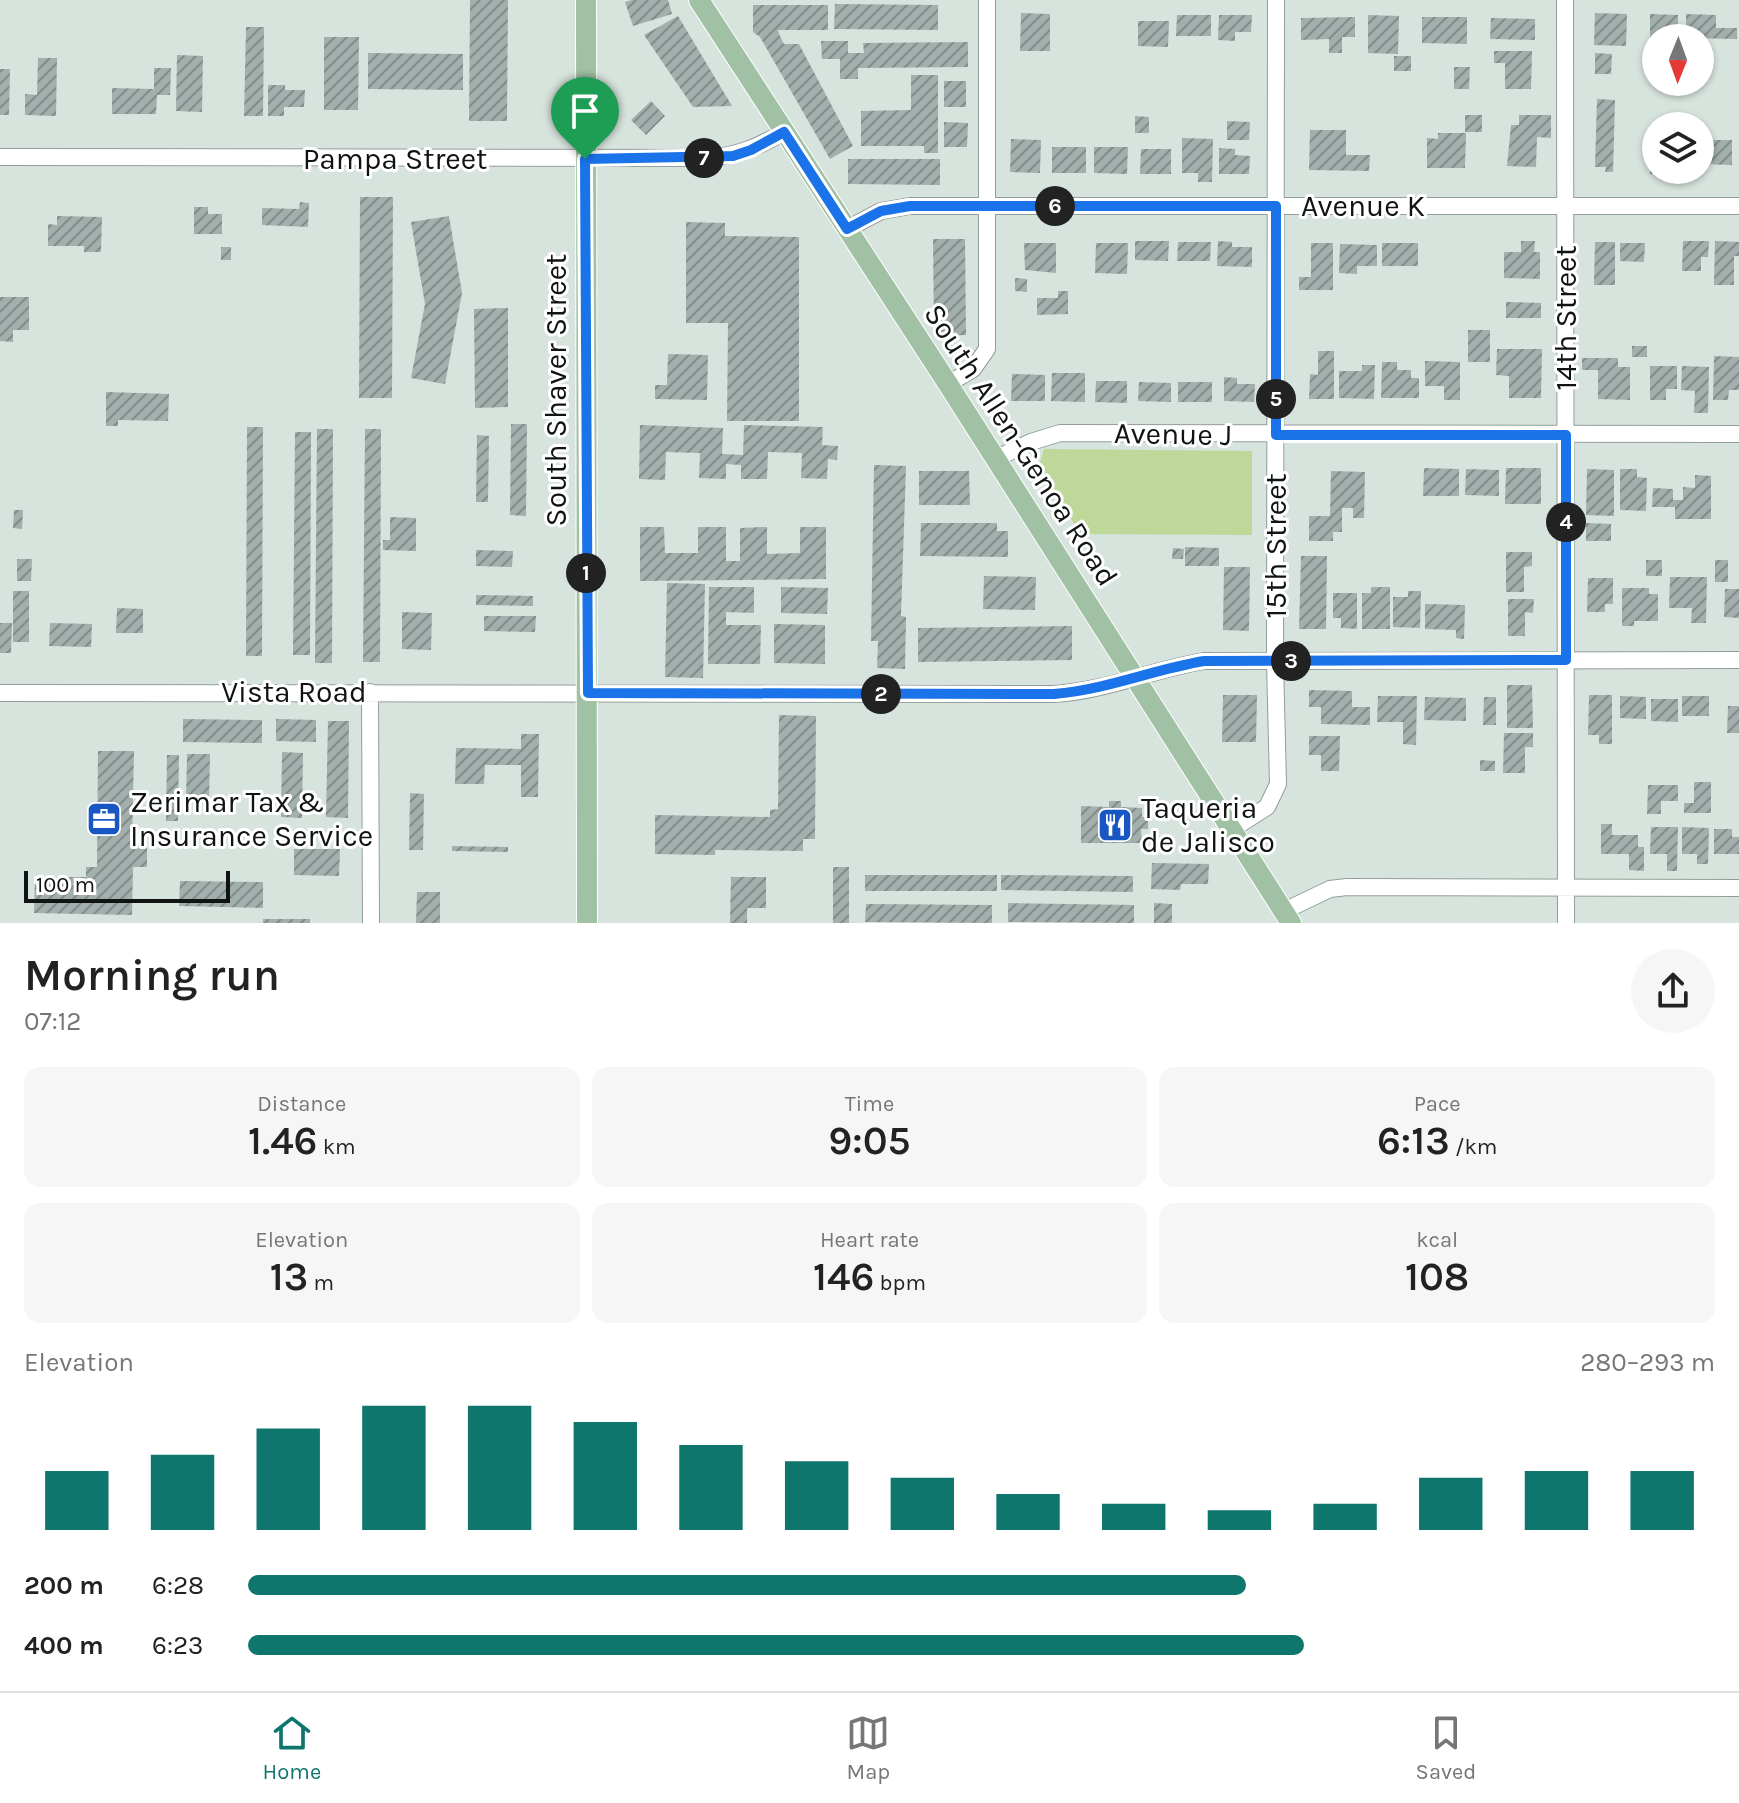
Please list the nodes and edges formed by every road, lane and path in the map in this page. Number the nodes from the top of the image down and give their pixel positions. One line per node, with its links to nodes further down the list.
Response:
1 (586, 0): 8 (main road, South Shaver Street)
2 (987, 0): 9 (street)
3 (1276, 0): 10 (street, 15th Street)
4 (1565, 0): 11 (street, 14th Street)
5 (705, 2): 6 (main road, South Allen-Genoa Road)
6 (784, 132): 8 (street, Pampa Street); 13 (main road, South Allen-Genoa Road)
7 (0, 157): 8 (street, Pampa Street)
8 (585, 159): 25 (main road, South Shaver Street)
9 (986, 206): 10 (street, Avenue K); 13 (street, Avenue K); 14 (street)
10 (1276, 206): 11 (street, Avenue K); 16 (street, 15th Street)
11 (1566, 206): 12 (street, Avenue K); 17 (street, 14th Street)
12 (1739, 206)
13 (847, 229): 14 (main road, South Allen-Genoa Road)
14 (948, 384): 18 (main road, South Allen-Genoa Road)
15 (1739, 434): 17 (street, Avenue J)
16 (1276, 435): 17 (street, Avenue J); 18 (street, Avenue J); 21 (street, 15th Street)
17 (1566, 435): 19 (street, 14th Street)
18 (995, 459): 22 (main road, South Allen-Genoa Road)
19 (1566, 660): 20 (street, Vista Road); 21 (street, Vista Road); 28 (street, 14th Street)
20 (1739, 660)
21 (1275, 661): 22 (street, Vista Road); 26 (street, 15th Street)
22 (1136, 679): 25 (street, Vista Road); 26 (main road, South Allen-Genoa Road)
23 (370, 692): 24 (street, Vista Road); 25 (street, Vista Road); 30 (street)
24 (0, 693)
25 (588, 693): 31 (main road, South Shaver Street)
26 (1231, 830): 29 (main road, South Allen-Genoa Road)
27 (1739, 888): 28 (street)
28 (1566, 889): 29 (street); 32 (street, 14th Street)
29 (1287, 917)
30 (371, 923)
31 (587, 923)
32 (1566, 923)

